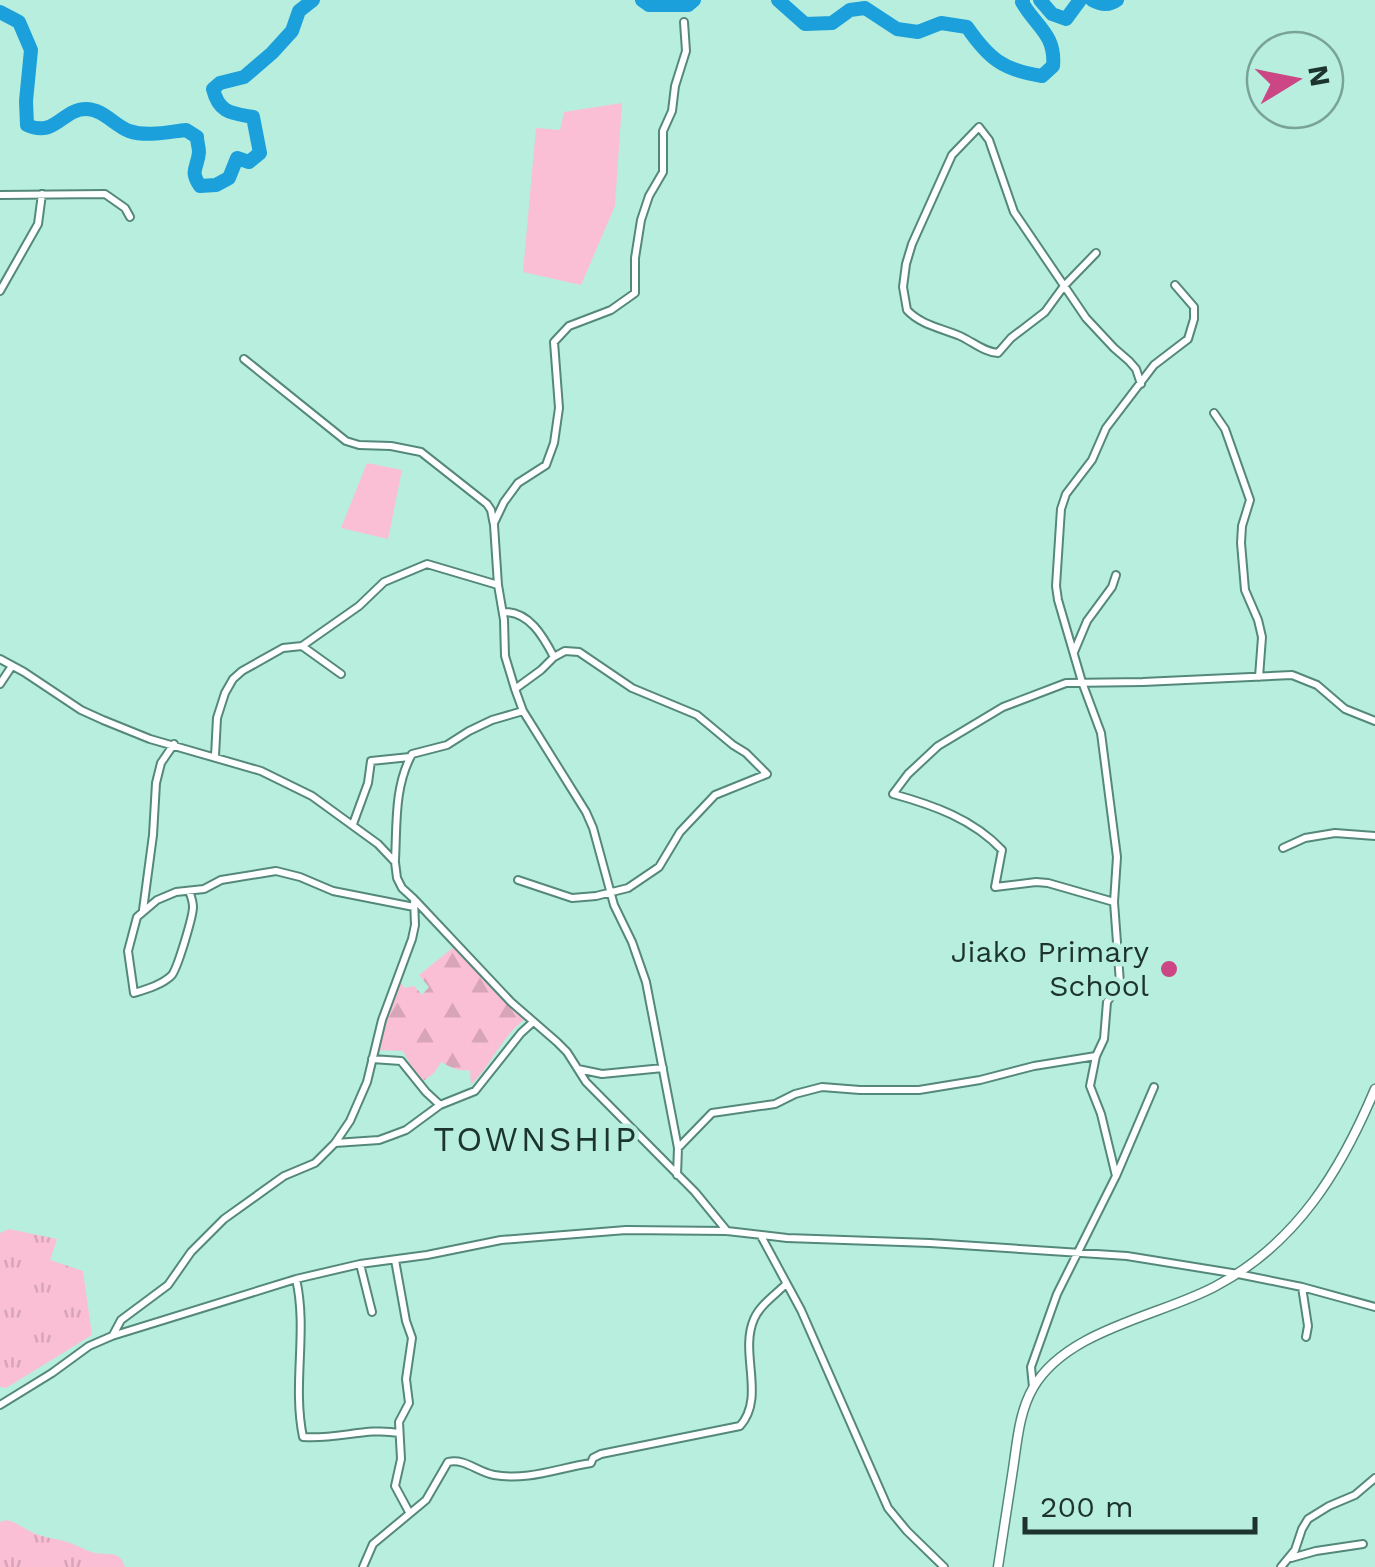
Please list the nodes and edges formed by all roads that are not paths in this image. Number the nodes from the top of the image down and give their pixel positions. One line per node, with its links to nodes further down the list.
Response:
1 (684, 22): 12 (street)
2 (42, 194): 3 (street); 4 (street); 8 (street)
3 (0, 195)
4 (130, 216)
5 (1096, 253): 7 (street)
6 (1175, 285): 10 (street)
7 (1064, 286): 7 (street); 10 (street)
8 (0, 292)
9 (244, 359): 12 (street)
10 (1141, 384): 17 (street)
11 (1214, 413): 22 (street)
12 (494, 524): 14 (street)
13 (1116, 575): 17 (street)
14 (498, 585): 15 (street); 16 (street)
15 (503, 612): 18 (street); 25 (street)
16 (302, 646): 21 (street); 29 (street)
17 (1074, 652): 23 (street)
18 (554, 657): 25 (street); 37 (street)
19 (0, 659): 20 (street)
20 (7, 670): 24 (street); 28 (street)
21 (341, 674)
22 (1259, 677): 23 (street); 27 (street)
23 (1082, 682): 38 (street); 38 (street)
24 (0, 684)
25 (515, 689): 26 (street)
26 (523, 711): 30 (street); 37 (street)
27 (1375, 721)
28 (174, 744): 29 (street); 40 (street)
29 (215, 756): 31 (street)
30 (410, 756): 31 (street); 34 (street)
31 (353, 824): 34 (street)
32 (1375, 836): 33 (street)
33 (1283, 848)
34 (395, 862): 39 (street)
35 (518, 880): 37 (street)
36 (189, 891): 39 (street); 40 (street); 40 (street)
37 (611, 894): 45 (street)
38 (1114, 902): 42 (street)
39 (414, 903): 41 (street); 43 (street)
40 (142, 911)
41 (533, 1022): 44 (street); 48 (street)
42 (1096, 1056): 50 (street); 52 (street)
43 (372, 1059): 48 (street); 49 (street)
44 (577, 1068): 45 (street); 51 (street)
45 (663, 1068): 50 (street)
46 (1154, 1087): 52 (street)
47 (1375, 1089): 58 (street)
48 (440, 1105): 49 (street)
49 (335, 1144): 64 (street)
50 (678, 1148): 51 (street)
51 (677, 1175): 53 (street)
52 (1116, 1176): 55 (street)
53 (726, 1231): 54 (street); 56 (street)
54 (760, 1235): 55 (street); 60 (street)
55 (1077, 1252): 58 (street); 66 (street)
56 (394, 1260): 57 (street); 68 (street)
57 (360, 1264): 59 (street); 63 (street)
58 (1238, 1274): 61 (street); 66 (street)
59 (296, 1279): 64 (street); 68 (street)
60 (786, 1284): 70 (street); 74 (street)
61 (1302, 1287): 62 (street); 65 (street)
62 (1375, 1307)
63 (372, 1312)
64 (112, 1336): 67 (street)
65 (1306, 1338)
66 (1034, 1387): 75 (street)
67 (0, 1405)
68 (399, 1433): 70 (street)
69 (1375, 1478): 72 (street)
70 (409, 1512): 73 (street)
71 (1362, 1544): 72 (street)
72 (1290, 1558): 76 (street)
73 (363, 1567)
74 (944, 1567)
75 (998, 1567)
76 (1282, 1567)

